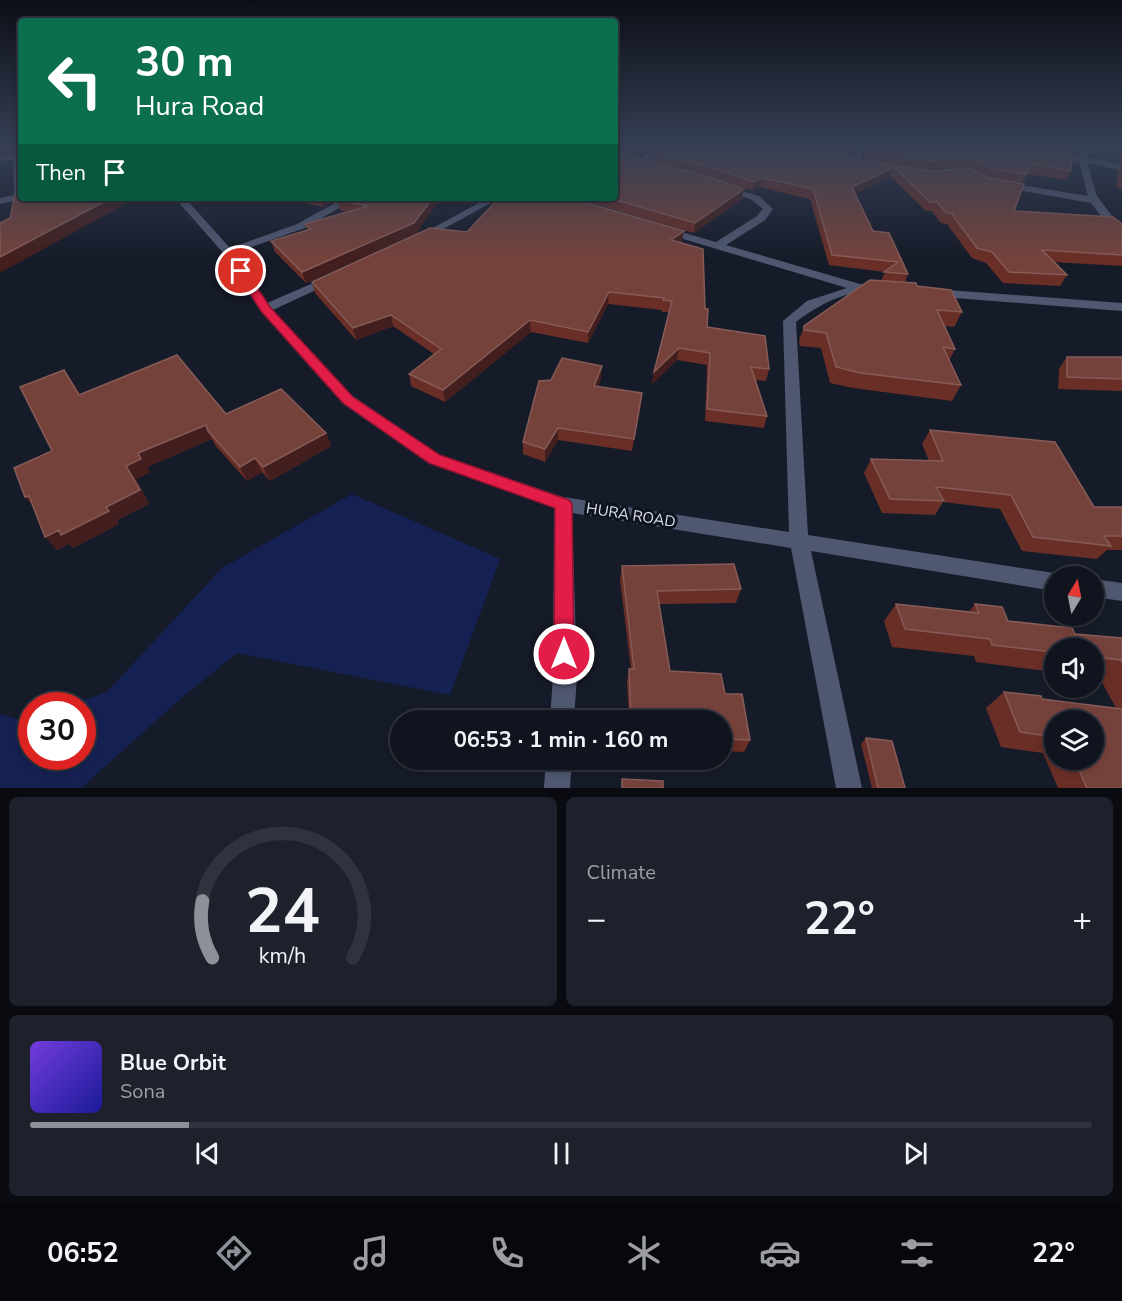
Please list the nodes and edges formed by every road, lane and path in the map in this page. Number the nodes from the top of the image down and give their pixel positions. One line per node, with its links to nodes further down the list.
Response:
1 (720, 185): 13 (street)
2 (1002, 185): 5 (street)
3 (1088, 185): 5 (street)
4 (18, 198): 6 (street)
5 (1092, 200): 11 (street)
6 (0, 201)
7 (183, 201): 14 (street, HURA ROAD)
8 (346, 201): 14 (street)
9 (489, 201): 12 (street)
10 (652, 226): 13 (street)
11 (1122, 235)
12 (410, 242)
13 (717, 246): 16 (street)
14 (228, 252): 20 (street, HURA ROAD)
15 (338, 275): 20 (street)
16 (859, 288): 17 (street); 22 (street)
17 (895, 290)
18 (919, 292): 19 (street)
19 (1122, 308)
20 (265, 309): 21 (street, HURA ROAD)
21 (563, 504): 22 (street, HURA ROAD); 26 (street)
22 (800, 542): 23 (street, HURA ROAD); 29 (street)
23 (1044, 580)
24 (1104, 589): 25 (street)
25 (1122, 592)
26 (562, 710)
27 (558, 770): 28 (street)
28 (557, 788)
29 (849, 788)

